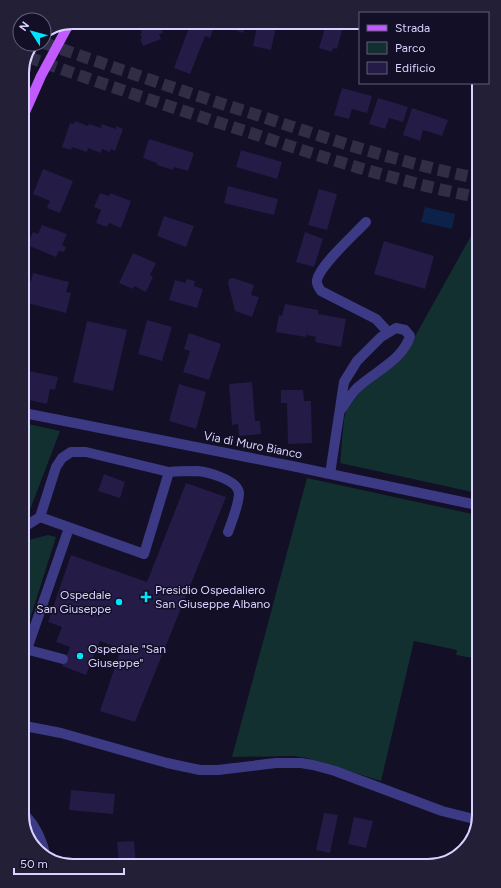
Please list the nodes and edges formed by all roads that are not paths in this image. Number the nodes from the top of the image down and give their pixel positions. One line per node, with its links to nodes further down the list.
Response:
1 (65, 30): 2 (main road)
2 (29, 103)
3 (366, 222): 4 (street)
4 (388, 332): 5 (street); 5 (street)
5 (340, 411): 8 (street)
6 (29, 414): 8 (street, Via di Muro Bianco)
7 (169, 472): 10 (street); 12 (street); 13 (street)
8 (330, 474): 9 (street, Via di Muro Bianco)
9 (472, 505)
10 (40, 517): 11 (street); 12 (street)
11 (29, 524)
12 (69, 528): 14 (street)
13 (228, 532)
14 (29, 641)
15 (29, 650): 16 (street)
16 (63, 658)
17 (29, 727): 18 (street)
18 (472, 818)
19 (30, 820): 20 (street)
20 (42, 846)

